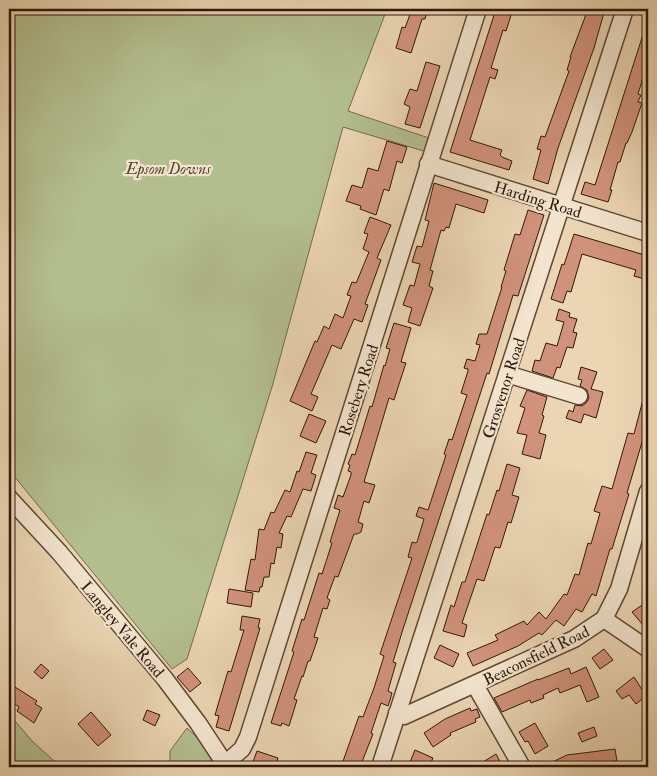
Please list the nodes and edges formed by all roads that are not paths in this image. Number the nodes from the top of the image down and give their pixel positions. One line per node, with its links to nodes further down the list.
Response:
1 (478, 9): 3 (street, Rosebery Road)
2 (624, 9): 4 (street, Grosvenor Road)
3 (428, 164): 4 (street, Harding Road); 14 (street, Rosebery Road)
4 (561, 207): 5 (street, Harding Road); 6 (street, Grosvenor Road)
5 (648, 233)
6 (507, 374): 7 (street); 13 (street, Grosvenor Road)
7 (579, 396)
8 (648, 491): 10 (street, Beaconsfield Road)
9 (9, 498): 14 (street, Langley Vale Road)
10 (604, 619): 11 (street); 12 (street, Beaconsfield Road)
11 (648, 649)
12 (475, 685): 13 (street, Beaconsfield Road); 16 (street)
13 (397, 713): 15 (street, Grosvenor Road)
14 (226, 765)
15 (380, 767)
16 (522, 767)

